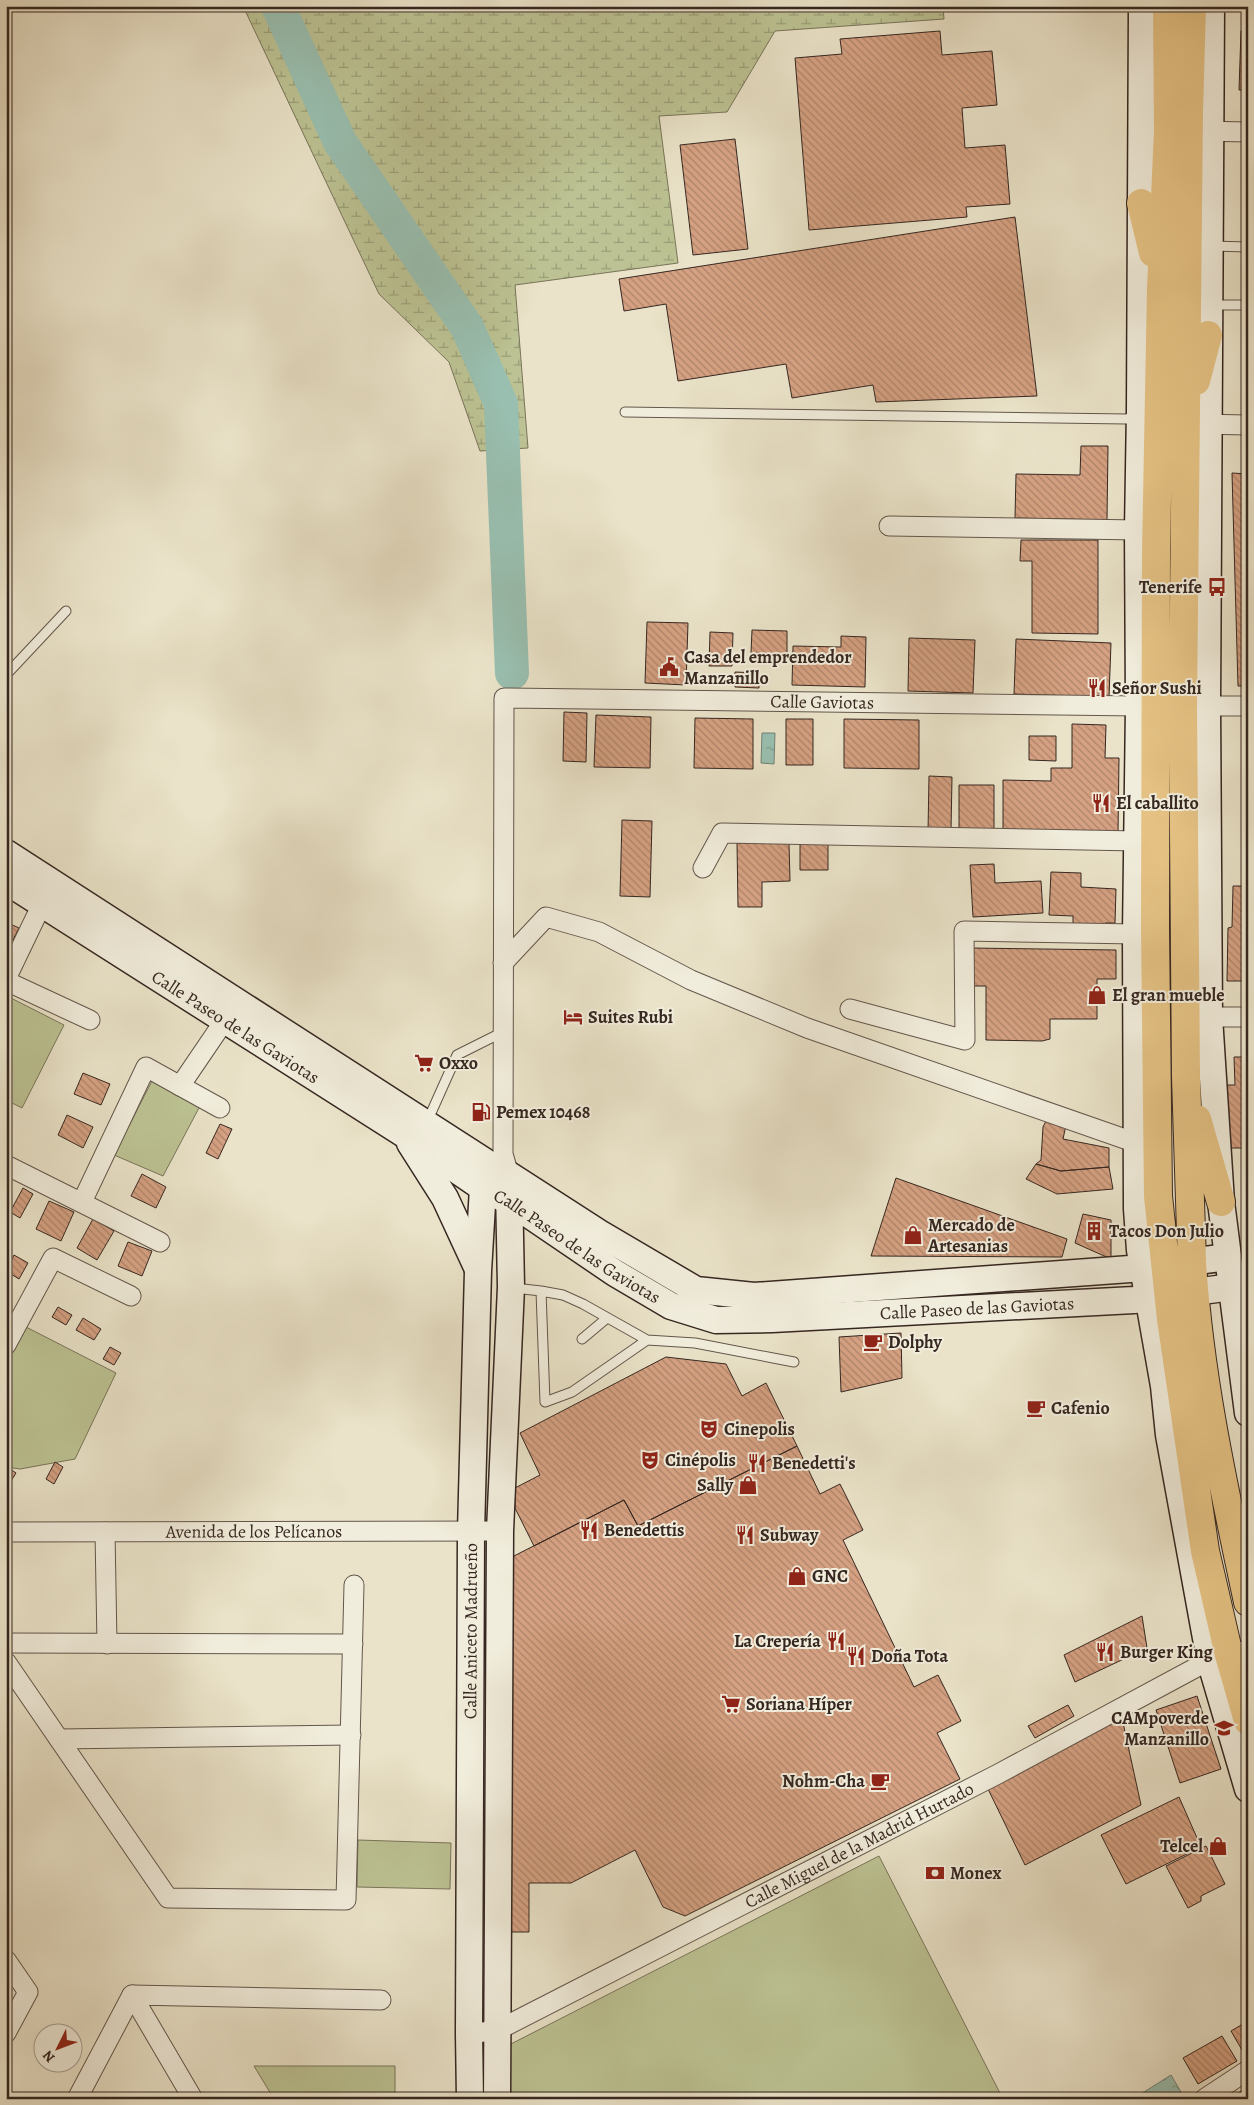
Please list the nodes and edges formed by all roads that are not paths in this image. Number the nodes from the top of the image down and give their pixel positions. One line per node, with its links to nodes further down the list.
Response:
1 (1142, 6): 6 (main road)
2 (1167, 6): 6 (main road)
3 (1192, 6): 6 (main road)
4 (1211, 6): 6 (main road)
5 (1222, 6): 6 (street)
6 (1186, 130): 7 (street); 8 (main road); 9 (main road); 11 (main road); 18 (main road)
7 (1248, 132)
8 (1141, 203): 11 (main road); 16 (main road)
9 (1215, 246): 10 (lane); 12 (main road)
10 (1248, 247)
11 (1161, 288): 14 (main road)
12 (1214, 305): 13 (lane); 15 (main road); 18 (street)
13 (1248, 305)
14 (1160, 320): 16 (main road); 56 (main road)
15 (1208, 335): 18 (main road)
16 (1140, 409): 17 (lane); 21 (main road)
17 (626, 412)
18 (1205, 424): 19 (street); 25 (main road); 37 (main road)
19 (1248, 425)
20 (889, 526): 21 (street)
21 (1138, 530): 24 (main road)
22 (66, 611): 23 (lane)
23 (6, 675)
24 (1139, 706): 27 (main road); 33 (street, Calle Gaviotas)
25 (1212, 706): 26 (street); 37 (main road)
26 (1248, 706)
27 (1138, 842): 29 (street); 32 (main road)
28 (6, 853): 36 (main road, Calle Paseo de las Gaviotas)
29 (703, 868)
30 (6, 881): 31 (main road, Calle Paseo de las Gaviotas)
31 (42, 904): 34 (street); 36 (main road, Calle Paseo de las Gaviotas)
32 (1136, 934): 35 (street); 45 (main road)
33 (503, 963): 40 (street); 45 (street)
34 (6, 980): 39 (street)
35 (850, 1009)
36 (231, 1011): 42 (street); 44 (main road, Calle Paseo de las Gaviotas)
37 (1204, 1017): 38 (street); 41 (main road); 50 (main road); 64 (street)
38 (1248, 1018)
39 (90, 1020)
40 (503, 1032): 44 (lane); 47 (street)
41 (1186, 1077): 50 (main road); 55 (main road)
42 (180, 1086): 43 (street); 49 (street)
43 (220, 1108)
44 (415, 1129): 47 (main road, Calle Paseo de las Gaviotas); 57 (main road)
45 (1135, 1139): 56 (main road)
46 (6, 1165): 49 (street)
47 (496, 1170): 48 (main road, Calle Aniceto Madrueño); 56 (main road, Calle Paseo de las Gaviotas); 57 (main road, Calle Aniceto Madrueño)
48 (510, 1201): 51 (main road, Calle Paseo de las Gaviotas); 53 (main road, Calle Aniceto Madrueño)
49 (82, 1202): 52 (street)
50 (1221, 1202): 54 (main road)
51 (561, 1236): 53 (main road); 61 (main road, Calle Paseo de las Gaviotas)
52 (160, 1242)
53 (510, 1252): 58 (main road, Calle Aniceto Madrueño)
54 (1228, 1257): 55 (main road, Calle Paseo de las Gaviotas); 59 (main road)
55 (1192, 1262): 56 (main road, Calle Paseo de las Gaviotas); 61 (main road)
56 (1154, 1267): 61 (main road)
57 (478, 1271): 72 (main road, Calle Aniceto Madrueño)
58 (511, 1287): 60 (lane); 73 (main road, Calle Aniceto Madrueño)
59 (1232, 1287): 61 (main road, Calle Paseo de las Gaviotas); 69 (main road)
60 (541, 1291): 63 (lane); 66 (lane)
61 (1170, 1295): 75 (main road); 79 (main road)
62 (131, 1296): 67 (street)
63 (607, 1318): 65 (lane); 66 (lane)
64 (1248, 1328)
65 (582, 1339)
66 (647, 1340): 68 (lane)
67 (6, 1346)
68 (794, 1362)
69 (1248, 1413)
70 (6, 1532): 71 (street, Avenida de los Pelícanos)
71 (105, 1532): 72 (street, Avenida de los Pelícanos); 77 (street)
72 (471, 1532): 73 (street, Avenida de los Pelícanos); 90 (main road, Calle Aniceto Madrueño)
73 (500, 1532): 88 (main road, Calle Aniceto Madrueño)
74 (354, 1584): 78 (street)
75 (1248, 1602)
76 (6, 1643): 77 (street)
77 (107, 1644): 78 (street)
78 (353, 1644): 82 (street)
79 (1229, 1655): 81 (main road); 84 (main road); 88 (street, Calle Miguel de la Madrid Hurtado)
80 (6, 1662): 83 (street)
81 (1248, 1721)
82 (351, 1736): 83 (street); 83 (street)
83 (59, 1739)
84 (1248, 1789)
85 (6, 1960): 89 (street)
86 (132, 1995): 87 (street); 92 (street); 93 (street)
87 (381, 2000)
88 (498, 2030): 90 (street, Calle Miguel de la Madrid Hurtado); 95 (main road, Calle Aniceto Madrueño)
89 (6, 2032)
90 (469, 2034): 94 (main road, Calle Aniceto Madrueño)
91 (1248, 2070): 96 (street)
92 (77, 2099)
93 (193, 2099)
94 (470, 2099)
95 (497, 2099)
96 (1204, 2099)

